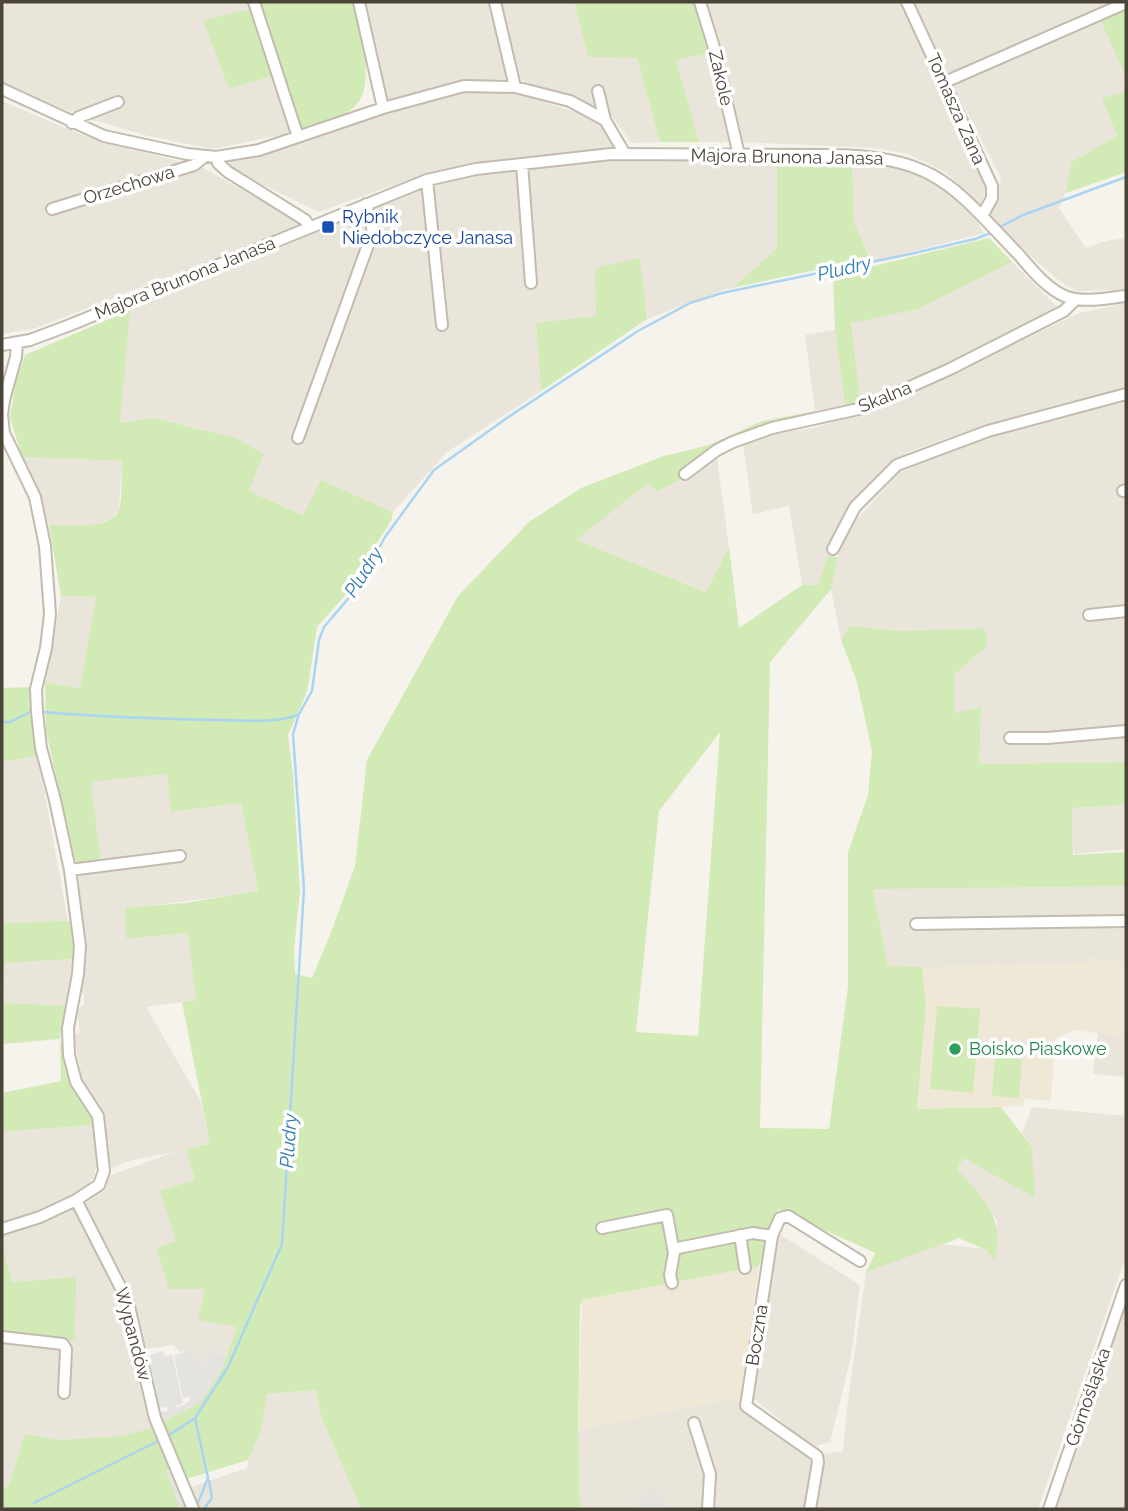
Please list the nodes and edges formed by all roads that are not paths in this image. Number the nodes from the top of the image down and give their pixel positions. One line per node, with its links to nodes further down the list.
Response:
1 (254, 2): 15 (street)
2 (359, 2): 12 (street)
3 (495, 2): 8 (street)
4 (700, 2): 17 (street, Zakole)
5 (907, 2): 7 (street, Tomasza Zana)
6 (1126, 3): 7 (street)
7 (945, 82): 23 (street, Tomasza Zana)
8 (515, 88): 12 (street, Orzechowa); 13 (street, Orzechowa)
9 (2, 89): 14 (street, Orzechowa)
10 (598, 91): 13 (street)
11 (118, 102): 14 (street)
12 (383, 108): 15 (street, Orzechowa)
13 (605, 120): 16 (street)
14 (72, 123): 18 (street, Orzechowa)
15 (298, 137): 18 (street, Orzechowa)
16 (625, 154): 17 (street, Majora Brunona Janasa); 19 (street, Majora Brunona Janasa)
17 (739, 155): 23 (street, Majora Brunona Janasa)
18 (210, 157): 22 (street, Orzechowa); 24 (street)
19 (522, 164): 20 (street, Majora Brunona Janasa); 25 (street)
20 (427, 180): 21 (street, Majora Brunona Janasa); 28 (street)
21 (366, 204): 24 (street, Majora Brunona Janasa); 32 (street)
22 (52, 209)
23 (985, 219): 27 (street, Majora Brunona Janasa)
24 (310, 227): 29 (street, Majora Brunona Janasa)
25 (531, 282)
26 (1126, 296): 27 (street)
27 (1076, 299): 33 (street, Skalna)
28 (442, 325)
29 (17, 343): 30 (street, Majora Brunona Janasa); 40 (street)
30 (2, 345)
31 (1126, 394): 34 (street)
32 (298, 438)
33 (685, 474)
34 (833, 549)
35 (1126, 611): 36 (street)
36 (1089, 615)
37 (1126, 731): 38 (street)
38 (1010, 738)
39 (180, 856): 40 (street)
40 (70, 870): 43 (street)
41 (1126, 921): 42 (street)
42 (916, 924)
43 (76, 1199): 45 (street); 56 (street, Wypandów)
44 (601, 1228): 48 (street)
45 (2, 1229)
46 (740, 1235): 47 (street); 48 (street); 50 (street)
47 (772, 1236): 49 (street); 58 (street, Boczna)
48 (673, 1249): 51 (street)
49 (860, 1261)
50 (745, 1268)
51 (673, 1283)
52 (1126, 1285): 59 (street, Górnośląska)
53 (2, 1337): 54 (street)
54 (64, 1394)
55 (694, 1423): 57 (street)
56 (192, 1509)
57 (708, 1509)
58 (810, 1509)
59 (1049, 1509)

